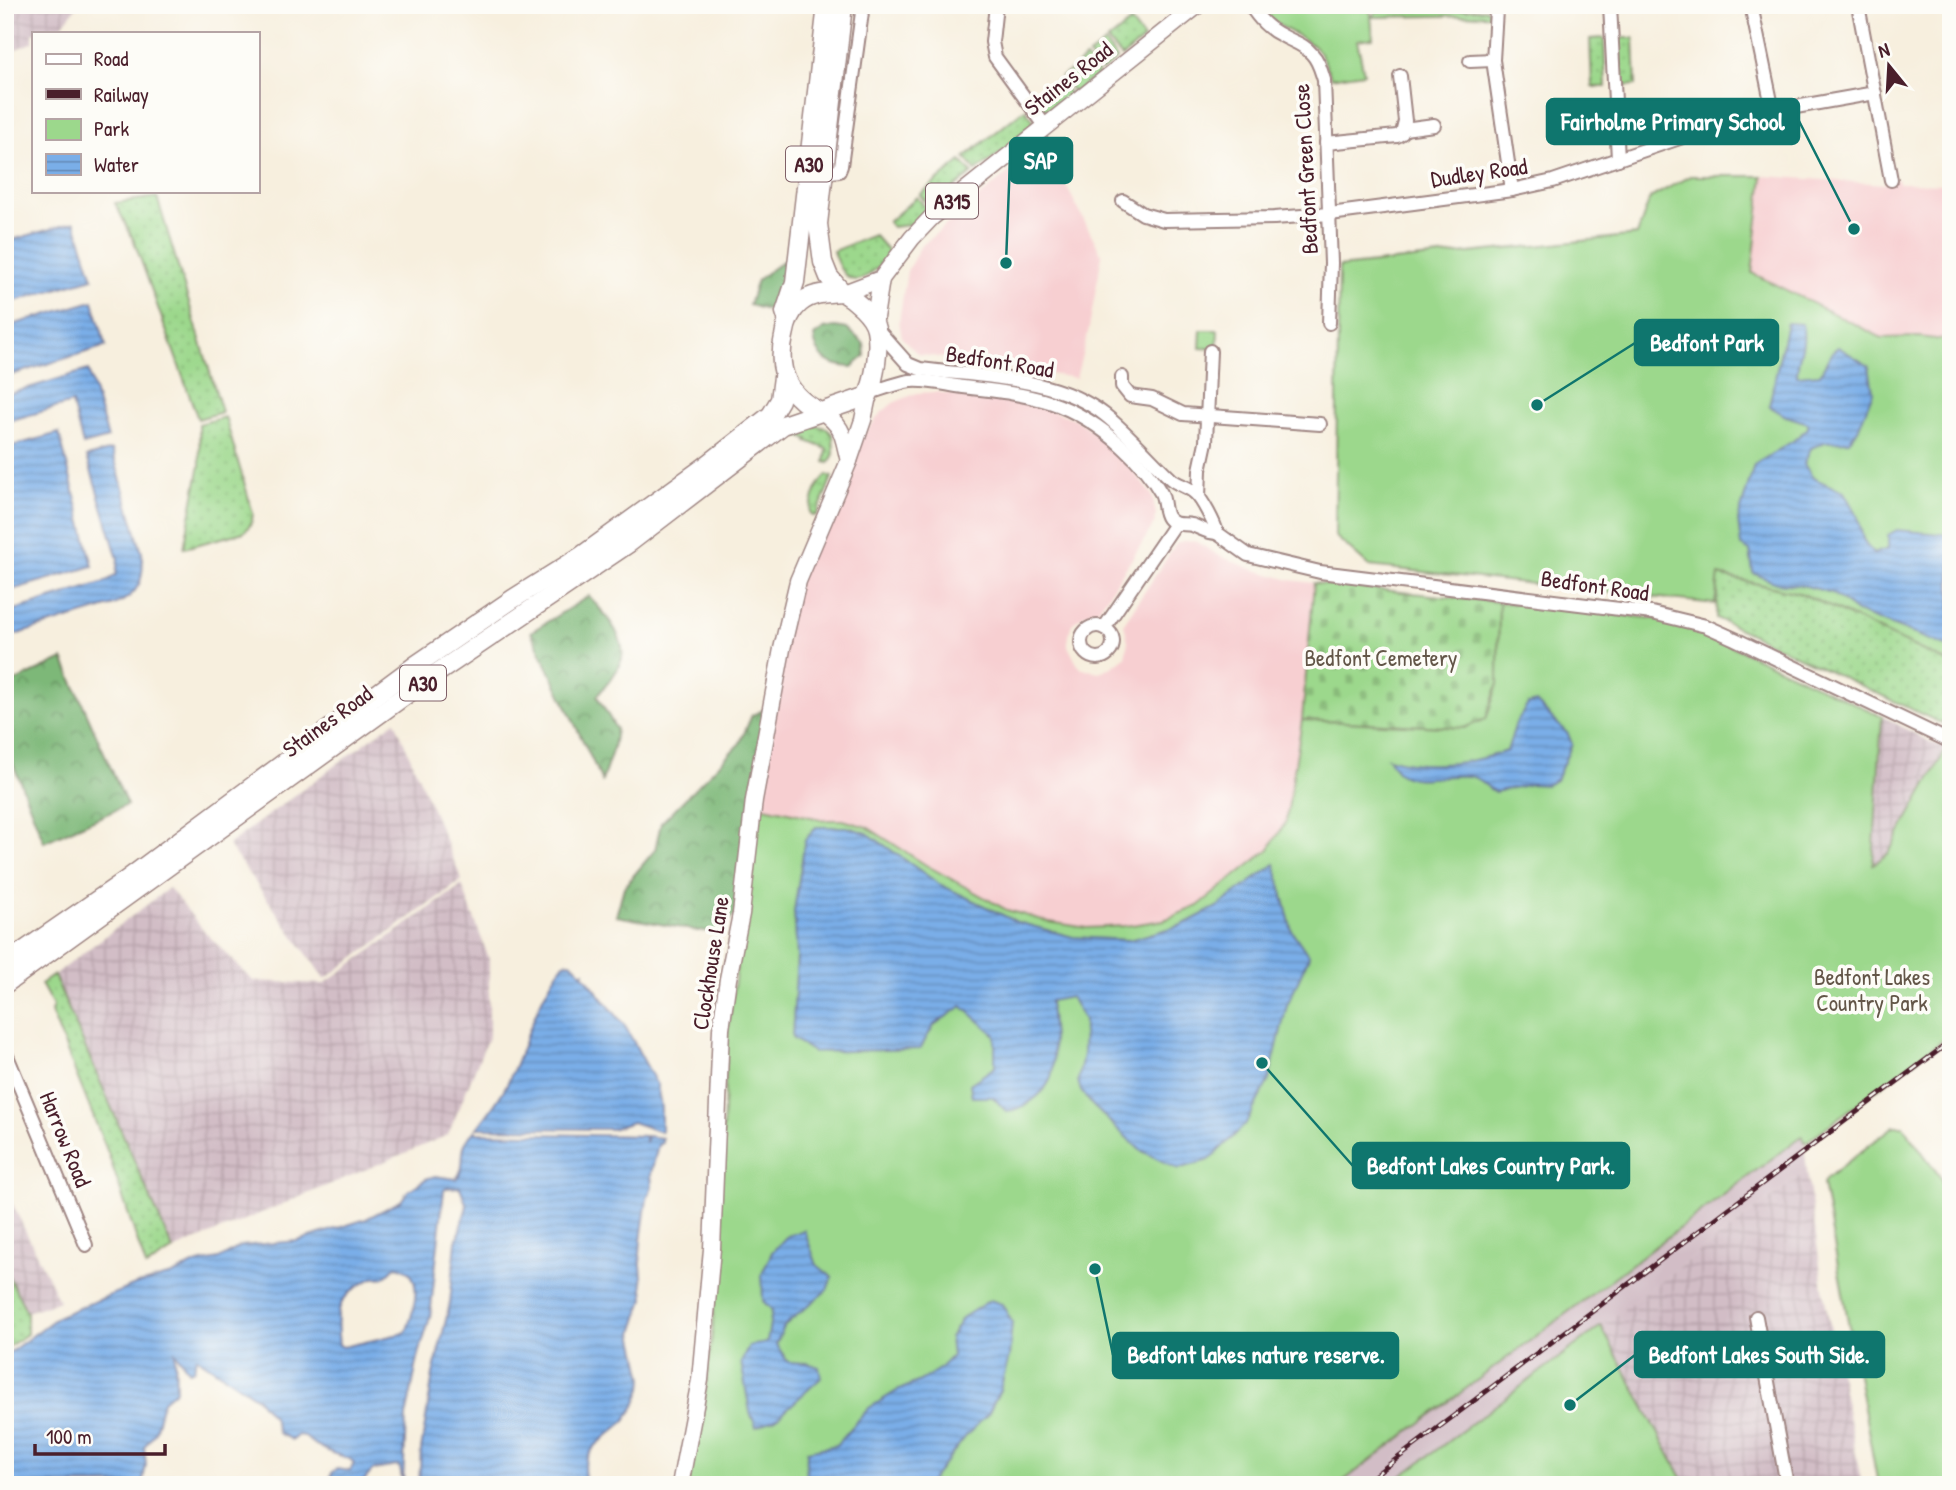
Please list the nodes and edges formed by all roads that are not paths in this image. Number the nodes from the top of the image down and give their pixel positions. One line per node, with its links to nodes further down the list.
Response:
1 (827, 5): 28 (highway, A30)
2 (843, 5): 21 (highway, A30)
3 (863, 5): 21 (street)
4 (996, 5): 17 (street)
5 (1198, 5): 17 (main road, Staines Road / A315)
6 (1250, 5): 19 (street, Bedfont Green Close)
7 (1610, 5): 20 (street)
8 (1752, 5): 15 (street)
9 (1858, 5): 14 (street)
10 (1497, 7): 11 (street)
11 (1493, 60): 12 (street); 23 (street)
12 (1470, 61)
13 (1400, 76): 18 (street)
14 (1875, 93): 15 (street, Dudley Road); 22 (street)
15 (1773, 111): 20 (street, Dudley Road)
16 (1434, 125): 18 (street)
17 (1046, 127): 26 (main road, Staines Road / A315)
18 (1404, 129): 19 (street)
19 (1326, 143): 25 (street, Bedfont Green Close)
20 (1618, 159): 23 (street, Dudley Road)
21 (823, 173): 27 (highway, A30)
22 (1891, 180)
23 (1512, 190): 25 (street, Dudley Road)
24 (1122, 201): 25 (street, Dudley Road)
25 (1330, 214): 29 (street, Bedfont Green Close)
26 (881, 279): 27 (main road); 30 (main road, Staines Road / A315)
27 (843, 292): 28 (highway); 30 (highway)
28 (788, 321): 32 (highway)
29 (1329, 323)
30 (875, 326): 34 (highway); 40 (street, Bedfont Road)
31 (1210, 351): 36 (street)
32 (783, 377): 35 (highway); 48 (highway, Staines Road / A30)
33 (1122, 377): 36 (street)
34 (869, 394): 35 (highway); 38 (main road, Clockhouse Lane); 42 (street, Bedfont Road)
35 (821, 412): 38 (main road); 49 (highway, Staines Road / A30)
36 (1206, 416): 37 (street); 39 (street)
37 (1320, 424)
38 (849, 461): 53 (main road, Clockhouse Lane)
39 (1200, 470): 40 (street); 41 (street)
40 (1183, 488): 41 (street, Bedfont Road); 42 (street)
41 (1200, 500): 44 (street); 45 (street, Bedfont Road)
42 (1164, 502): 43 (street, Bedfont Road)
43 (1175, 524): 44 (street, Bedfont Road); 46 (street)
44 (1190, 524): 45 (street, Bedfont Road)
45 (1217, 533): 47 (street, Bedfont Road)
46 (1104, 628)
47 (1951, 742)
48 (5, 964)
49 (5, 984)
50 (5, 1051): 51 (street, Harrow Road)
51 (86, 1245)
52 (1756, 1317): 54 (street)
53 (680, 1485)
54 (1787, 1485)

